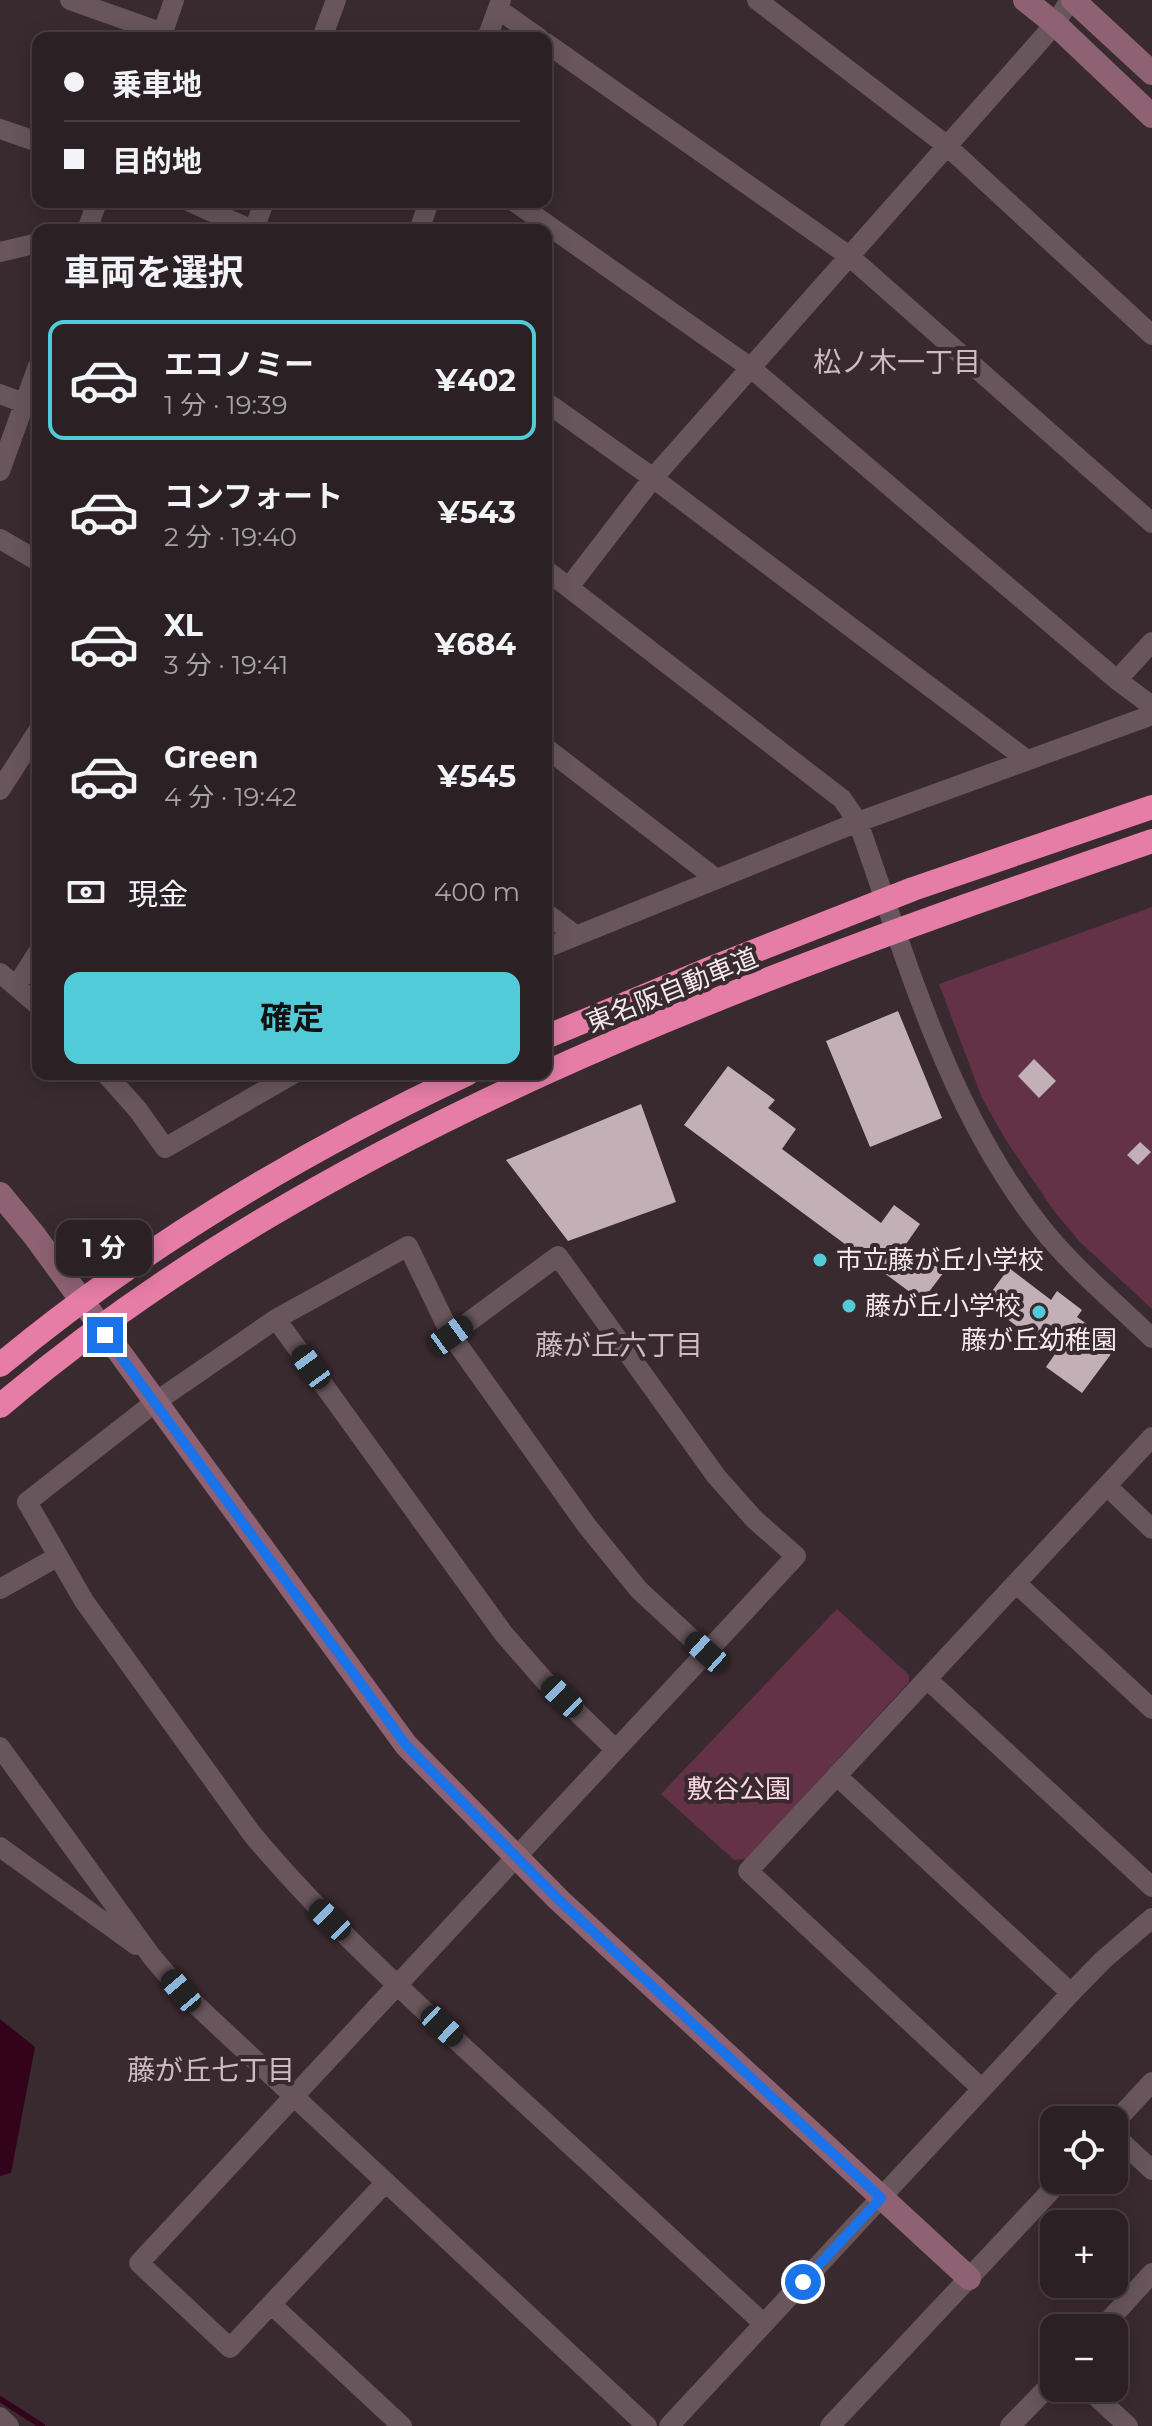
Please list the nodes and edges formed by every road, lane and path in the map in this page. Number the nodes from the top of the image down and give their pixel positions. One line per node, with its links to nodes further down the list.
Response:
1 (70, 0): 9 (street)
2 (174, 0): 10 (street)
3 (336, 0): 11 (street)
4 (757, 0): 19 (street)
5 (1025, 0): 8 (street)
6 (1071, 0): 8 (street); 15 (street)
7 (499, 4): 12 (street); 13 (street)
8 (1055, 24): 16 (street); 19 (street)
9 (154, 32)
10 (163, 32)
11 (324, 32)
12 (489, 32)
13 (532, 32)
14 (552, 47): 27 (street)
15 (1152, 73)
16 (1152, 116)
17 (0, 129): 18 (street)
18 (32, 140)
19 (946, 145): 27 (street); 28 (street)
20 (204, 208): 22 (street)
21 (524, 208): 23 (street)
22 (240, 224)
23 (546, 224)
24 (552, 228): 29 (street)
25 (32, 244): 26 (street)
26 (0, 252)
27 (849, 256): 29 (street); 36 (street)
28 (1152, 335)
29 (751, 368): 35 (street); 42 (street)
30 (32, 382): 32 (street)
31 (0, 394): 32 (street)
32 (24, 403): 34 (street)
33 (552, 406): 35 (street)
34 (0, 471)
35 (653, 478): 40 (street); 47 (street)
36 (1152, 523)
37 (0, 539): 38 (street)
38 (32, 558)
39 (552, 574): 40 (street)
40 (569, 587): 50 (street)
41 (1152, 642): 42 (street)
42 (1117, 680): 43 (street)
43 (1152, 706)
44 (1152, 715): 47 (street)
45 (32, 740): 48 (street)
46 (552, 753): 52 (street)
47 (1027, 760): 50 (street)
48 (0, 790)
49 (1152, 807): 60 (highway, 東名阪自動車道)
50 (858, 822): 52 (street); 69 (street)
51 (1152, 841): 61 (highway, 東名阪自動車道)
52 (715, 878): 54 (street)
53 (552, 918): 54 (street)
54 (575, 935): 55 (street)
55 (552, 945)
56 (32, 961): 58 (street)
57 (0, 973): 58 (street)
58 (17, 985): 59 (street)
59 (32, 999)
60 (552, 1034)
61 (552, 1073)
62 (111, 1080): 63 (street)
63 (283, 1080)
64 (455, 1080): 70 (highway)
65 (535, 1080): 72 (highway, 東名阪自動車道)
66 (0, 1194): 71 (street)
67 (276, 1319): 68 (street); 71 (street); 83 (street)
68 (451, 1335): 79 (street); 79 (street)
69 (1152, 1338)
70 (0, 1365)
71 (154, 1403): 76 (street); 86 (street)
72 (0, 1406)
73 (1152, 1437): 74 (street)
74 (1107, 1486): 75 (street); 77 (street)
75 (1152, 1529)
76 (57, 1557): 78 (street); 90 (street)
77 (1016, 1583): 80 (street); 81 (street)
78 (0, 1589)
79 (706, 1652): 83 (street)
80 (927, 1679): 84 (street); 87 (street)
81 (1152, 1709)
82 (0, 1747): 89 (street)
83 (615, 1749): 86 (street)
84 (837, 1776): 91 (street); 93 (street)
85 (0, 1847): 89 (street)
86 (515, 1857): 90 (street); 100 (street)
87 (1152, 1887)
88 (1152, 1918): 91 (street)
89 (152, 1957): 94 (street)
90 (396, 1984): 94 (street); 105 (street)
91 (1071, 1993): 93 (street)
92 (1152, 2082): 95 (street)
93 (981, 2088): 100 (street)
94 (293, 2096): 98 (street); 103 (street)
95 (1128, 2108)
96 (1128, 2148): 97 (street)
97 (1152, 2170)
98 (386, 2182): 103 (street); 111 (street)
99 (1048, 2194): 102 (street)
100 (881, 2198): 102 (street); 105 (street)
101 (1152, 2273): 104 (street)
102 (969, 2278): 113 (street)
103 (272, 2305): 110 (street)
104 (1115, 2314)
105 (764, 2324): 112 (street)
106 (1040, 2395): 114 (street)
107 (1102, 2402): 115 (street)
108 (0, 2417): 109 (street)
109 (9, 2426)
110 (402, 2426)
111 (647, 2426)
112 (669, 2426)
113 (830, 2426)
114 (1010, 2426)
115 (1128, 2426)

